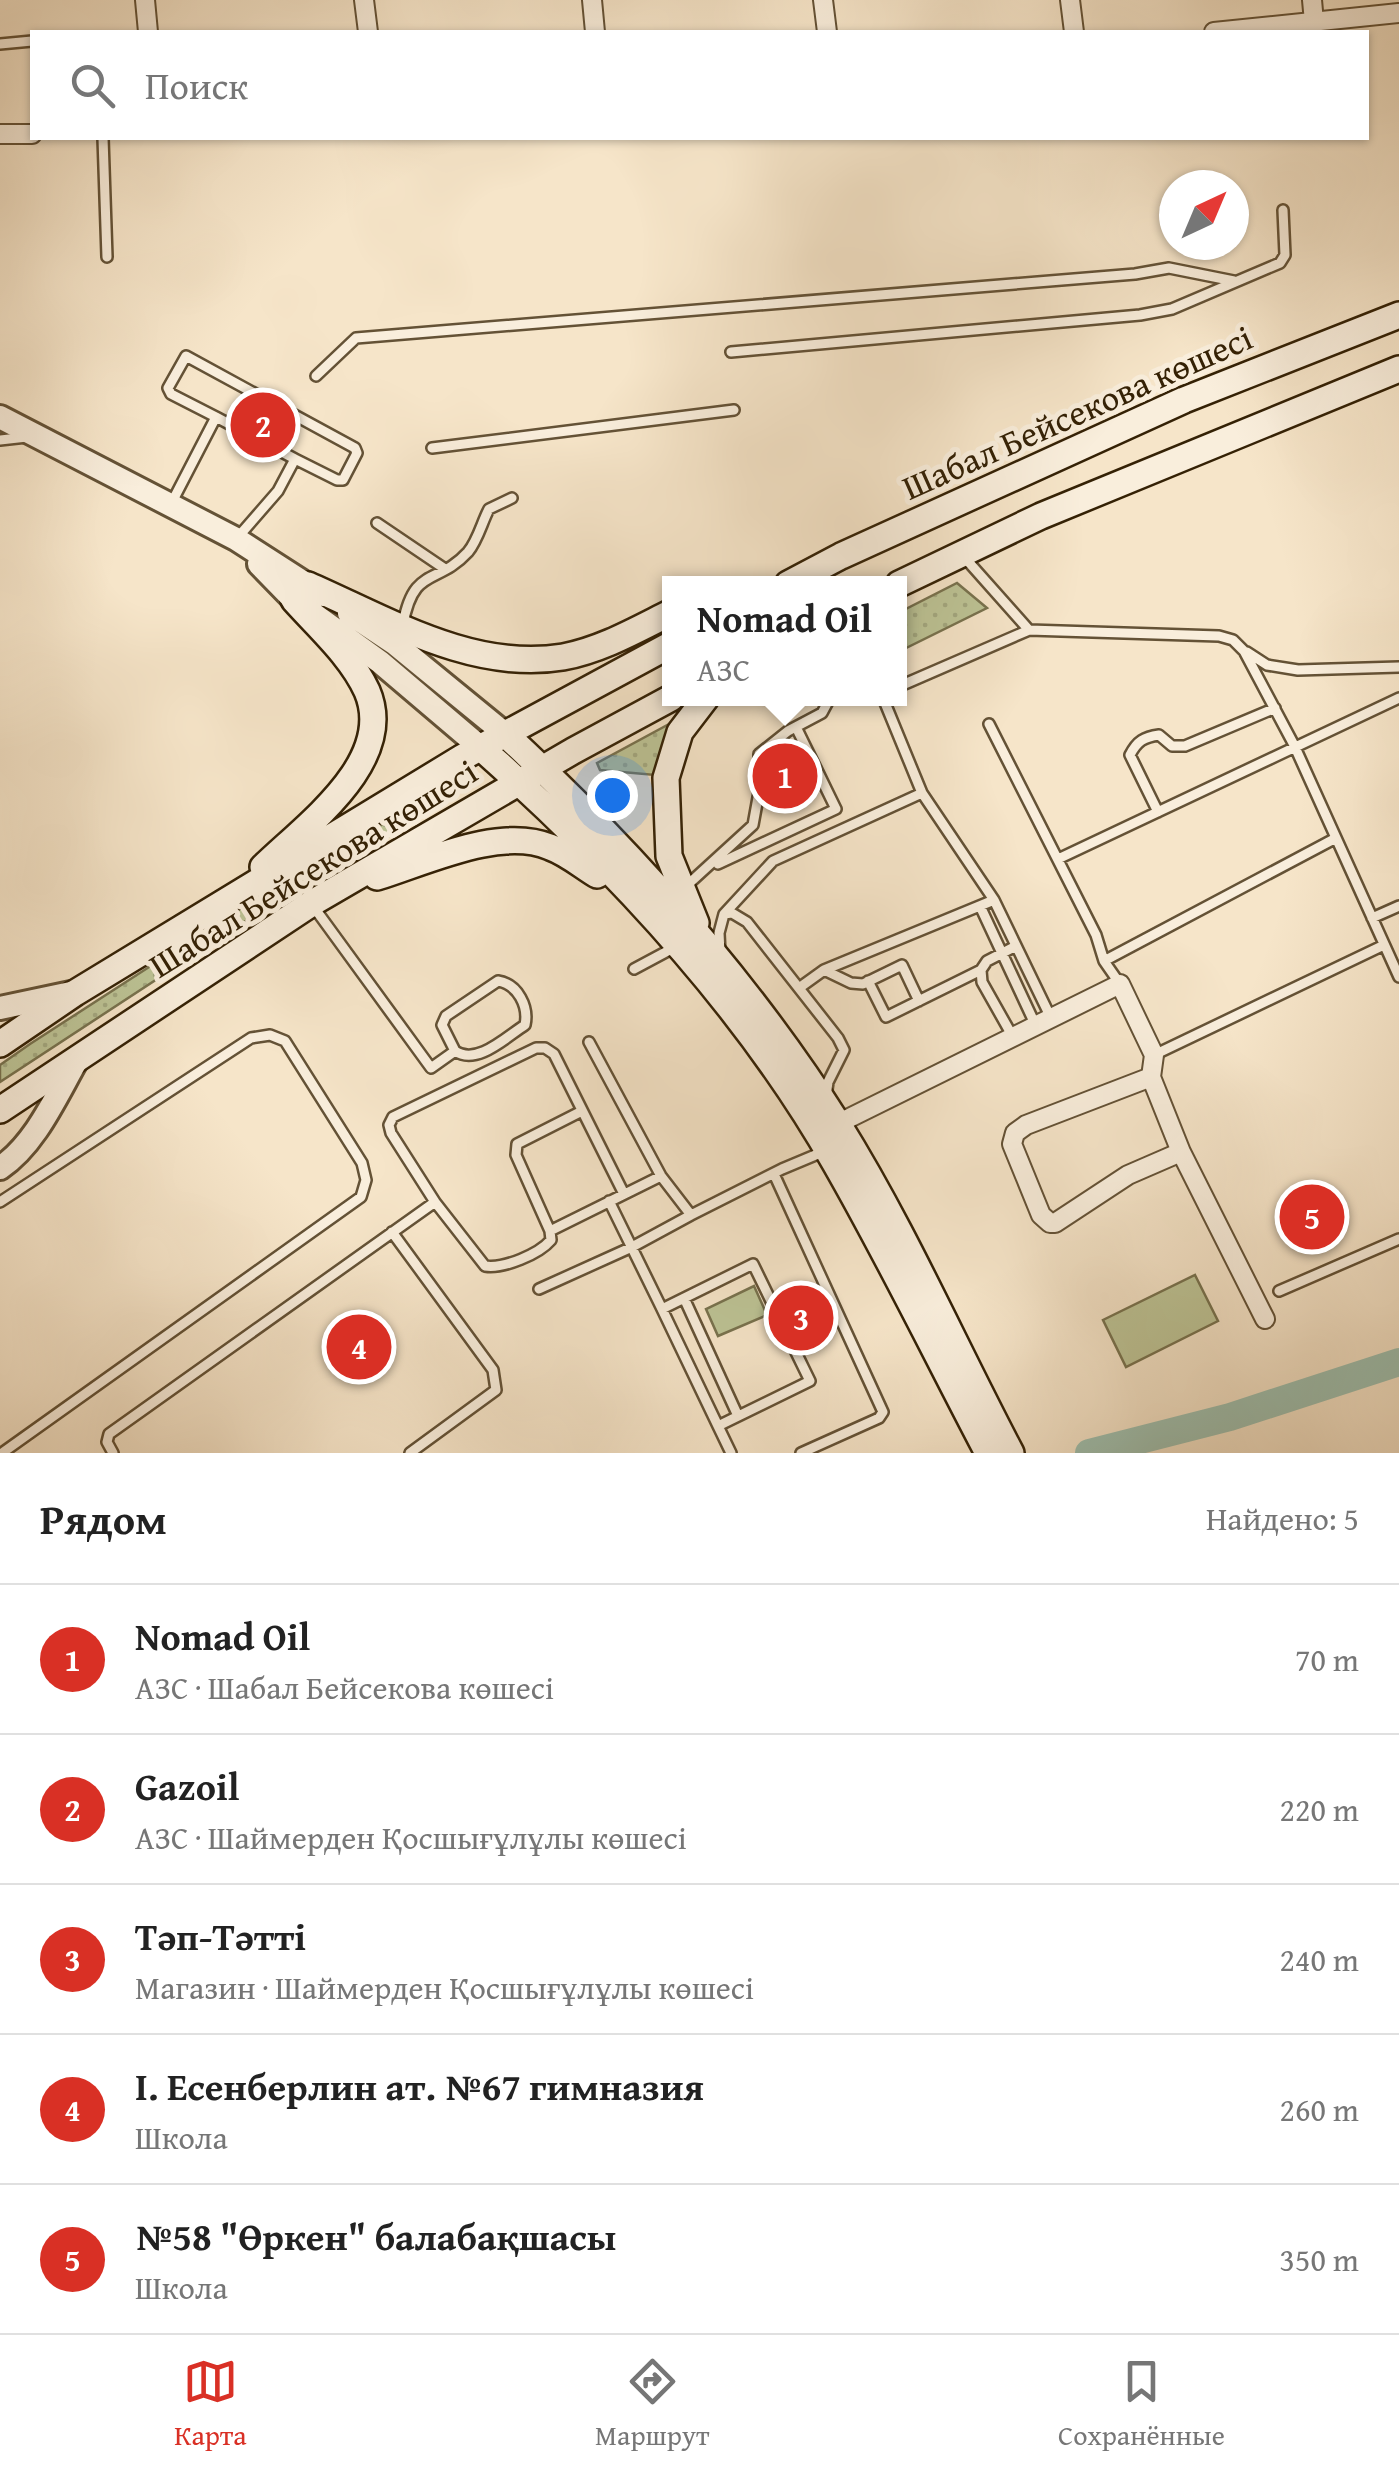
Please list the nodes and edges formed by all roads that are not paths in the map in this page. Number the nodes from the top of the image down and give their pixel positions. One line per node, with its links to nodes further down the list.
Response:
1 (144, 0): 9 (street)
2 (364, 0): 10 (street)
3 (592, 0): 11 (street)
4 (823, 0): 12 (street)
5 (1070, 0): 13 (street)
6 (1312, 0): 8 (street)
7 (1399, 14): 8 (street)
8 (1314, 22): 14 (street)
9 (148, 30)
10 (368, 30)
11 (595, 30)
12 (827, 30)
13 (1074, 30)
14 (1234, 30)
15 (30, 41): 16 (lane)
16 (0, 44)
17 (0, 134): 18 (street)
18 (30, 134)
19 (104, 140): 21 (lane)
20 (1283, 210): 22 (lane)
21 (107, 257)
22 (1234, 280): 24 (lane); 26 (lane)
23 (1399, 316): 40 (main road, Шабал Бейсекова көшесі)
24 (730, 352)
25 (1399, 369): 38 (main road)
26 (316, 376)
27 (734, 410): 32 (lane)
28 (0, 417): 30 (street)
29 (216, 417): 33 (lane); 33 (lane); 35 (lane)
30 (38, 436): 31 (lane); 35 (street)
31 (0, 440)
32 (432, 448)
33 (295, 459): 37 (lane)
34 (512, 498): 39 (lane)
35 (171, 504): 37 (street)
36 (377, 523): 39 (lane)
37 (236, 539): 42 (street)
38 (961, 554): 41 (main road); 45 (lane)
39 (445, 569): 44 (lane)
40 (803, 576)
41 (907, 580)
42 (301, 593): 44 (main road); 58 (street); 60 (street); 71 (main road)
43 (662, 618): 44 (main road)
44 (402, 626)
45 (1029, 630): 47 (lane); 49 (lane)
46 (662, 649): 58 (main road, Шабал Бейсекова көшесі)
47 (1244, 651): 48 (lane); 55 (lane)
48 (1399, 667)
49 (907, 683)
50 (1399, 698): 59 (lane)
51 (662, 703): 61 (main road, Шабал Бейсекова көшесі)
52 (700, 706): 68 (main road)
53 (825, 706): 57 (lane)
54 (885, 706): 63 (lane)
55 (1274, 708): 59 (lane); 64 (lane)
56 (989, 724): 66 (lane)
57 (796, 727): 67 (lane); 67 (lane)
58 (504, 733): 60 (main road, Шабал Бейсекова көшесі); 61 (main road)
59 (1294, 745): 64 (lane); 65 (lane)
60 (480, 747): 62 (main road); 71 (main road, Шабал Бейсекова көшесі)
61 (542, 769): 62 (main road, Шабал Бейсекова көшесі); 81 (main road)
62 (520, 782): 69 (main road); 70 (main road, Шабал Бейсекова көшесі)
63 (922, 793): 72 (lane); 75 (lane)
64 (1158, 812): 66 (lane)
65 (1336, 838): 76 (lane); 82 (lane)
66 (1058, 860): 82 (lane)
67 (705, 870): 68 (lane)
68 (681, 890): 81 (main road)
69 (630, 895): 70 (main road); 77 (main road)
70 (323, 897): 97 (lane); 99 (main road, Шабал Бейсекова көшесі)
71 (232, 898): 90 (main road, Шабал Бейсекова көшесі)
72 (994, 900): 73 (lane); 78 (lane)
73 (980, 906): 80 (lane); 84 (lane)
74 (1399, 906): 76 (lane)
75 (724, 914): 81 (lane); 89 (lane)
76 (1372, 918): 79 (lane)
77 (679, 945): 83 (lane); 103 (main road)
78 (1016, 946): 80 (lane); 93 (lane)
79 (1391, 950): 86 (lane); 98 (lane)
80 (1002, 954): 85 (lane); 93 (lane)
81 (715, 958): 103 (main road)
82 (1104, 961): 88 (lane)
83 (634, 970)
84 (824, 970): 87 (lane); 89 (lane)
85 (981, 970): 91 (lane); 94 (lane)
86 (1399, 977)
87 (868, 981): 91 (lane); 91 (lane)
88 (1120, 984): 93 (street); 98 (street)
89 (798, 988): 103 (lane)
90 (75, 993): 92 (street); 96 (main road, Шабал Бейсекова көшесі)
91 (919, 1001)
92 (0, 1008)
93 (1044, 1022): 94 (street)
94 (1013, 1038): 103 (street)
95 (589, 1042): 107 (lane)
96 (0, 1044)
97 (455, 1051): 97 (lane)
98 (1154, 1056): 100 (street)
99 (78, 1058): 101 (main road, Шабал Бейсекова көшесі); 105 (street)
100 (1152, 1077): 104 (street); 104 (street)
101 (0, 1110)
102 (582, 1111): 108 (lane); 111 (lane); 113 (lane)
103 (827, 1128): 106 (lane); 124 (main road)
104 (1180, 1152): 121 (street)
105 (0, 1168)
106 (774, 1174): 112 (lane); 129 (lane)
107 (661, 1176): 108 (lane); 112 (lane)
108 (624, 1194): 109 (lane)
109 (609, 1201): 113 (lane); 116 (lane)
110 (0, 1202): 125 (lane)
111 (434, 1202): 113 (lane); 114 (lane)
112 (691, 1215): 116 (lane)
113 (550, 1231)
114 (392, 1232): 126 (lane); 127 (lane)
115 (1399, 1239): 118 (lane)
116 (632, 1247): 117 (lane); 120 (lane)
117 (539, 1290)
118 (1279, 1291)
119 (684, 1298): 120 (lane); 122 (lane); 122 (lane)
120 (662, 1309): 123 (lane)
121 (1265, 1319)
122 (738, 1416): 123 (lane)
123 (718, 1426): 128 (lane)
124 (1002, 1450)
125 (2, 1453)
126 (113, 1453)
127 (410, 1453)
128 (732, 1453)
129 (801, 1453)

